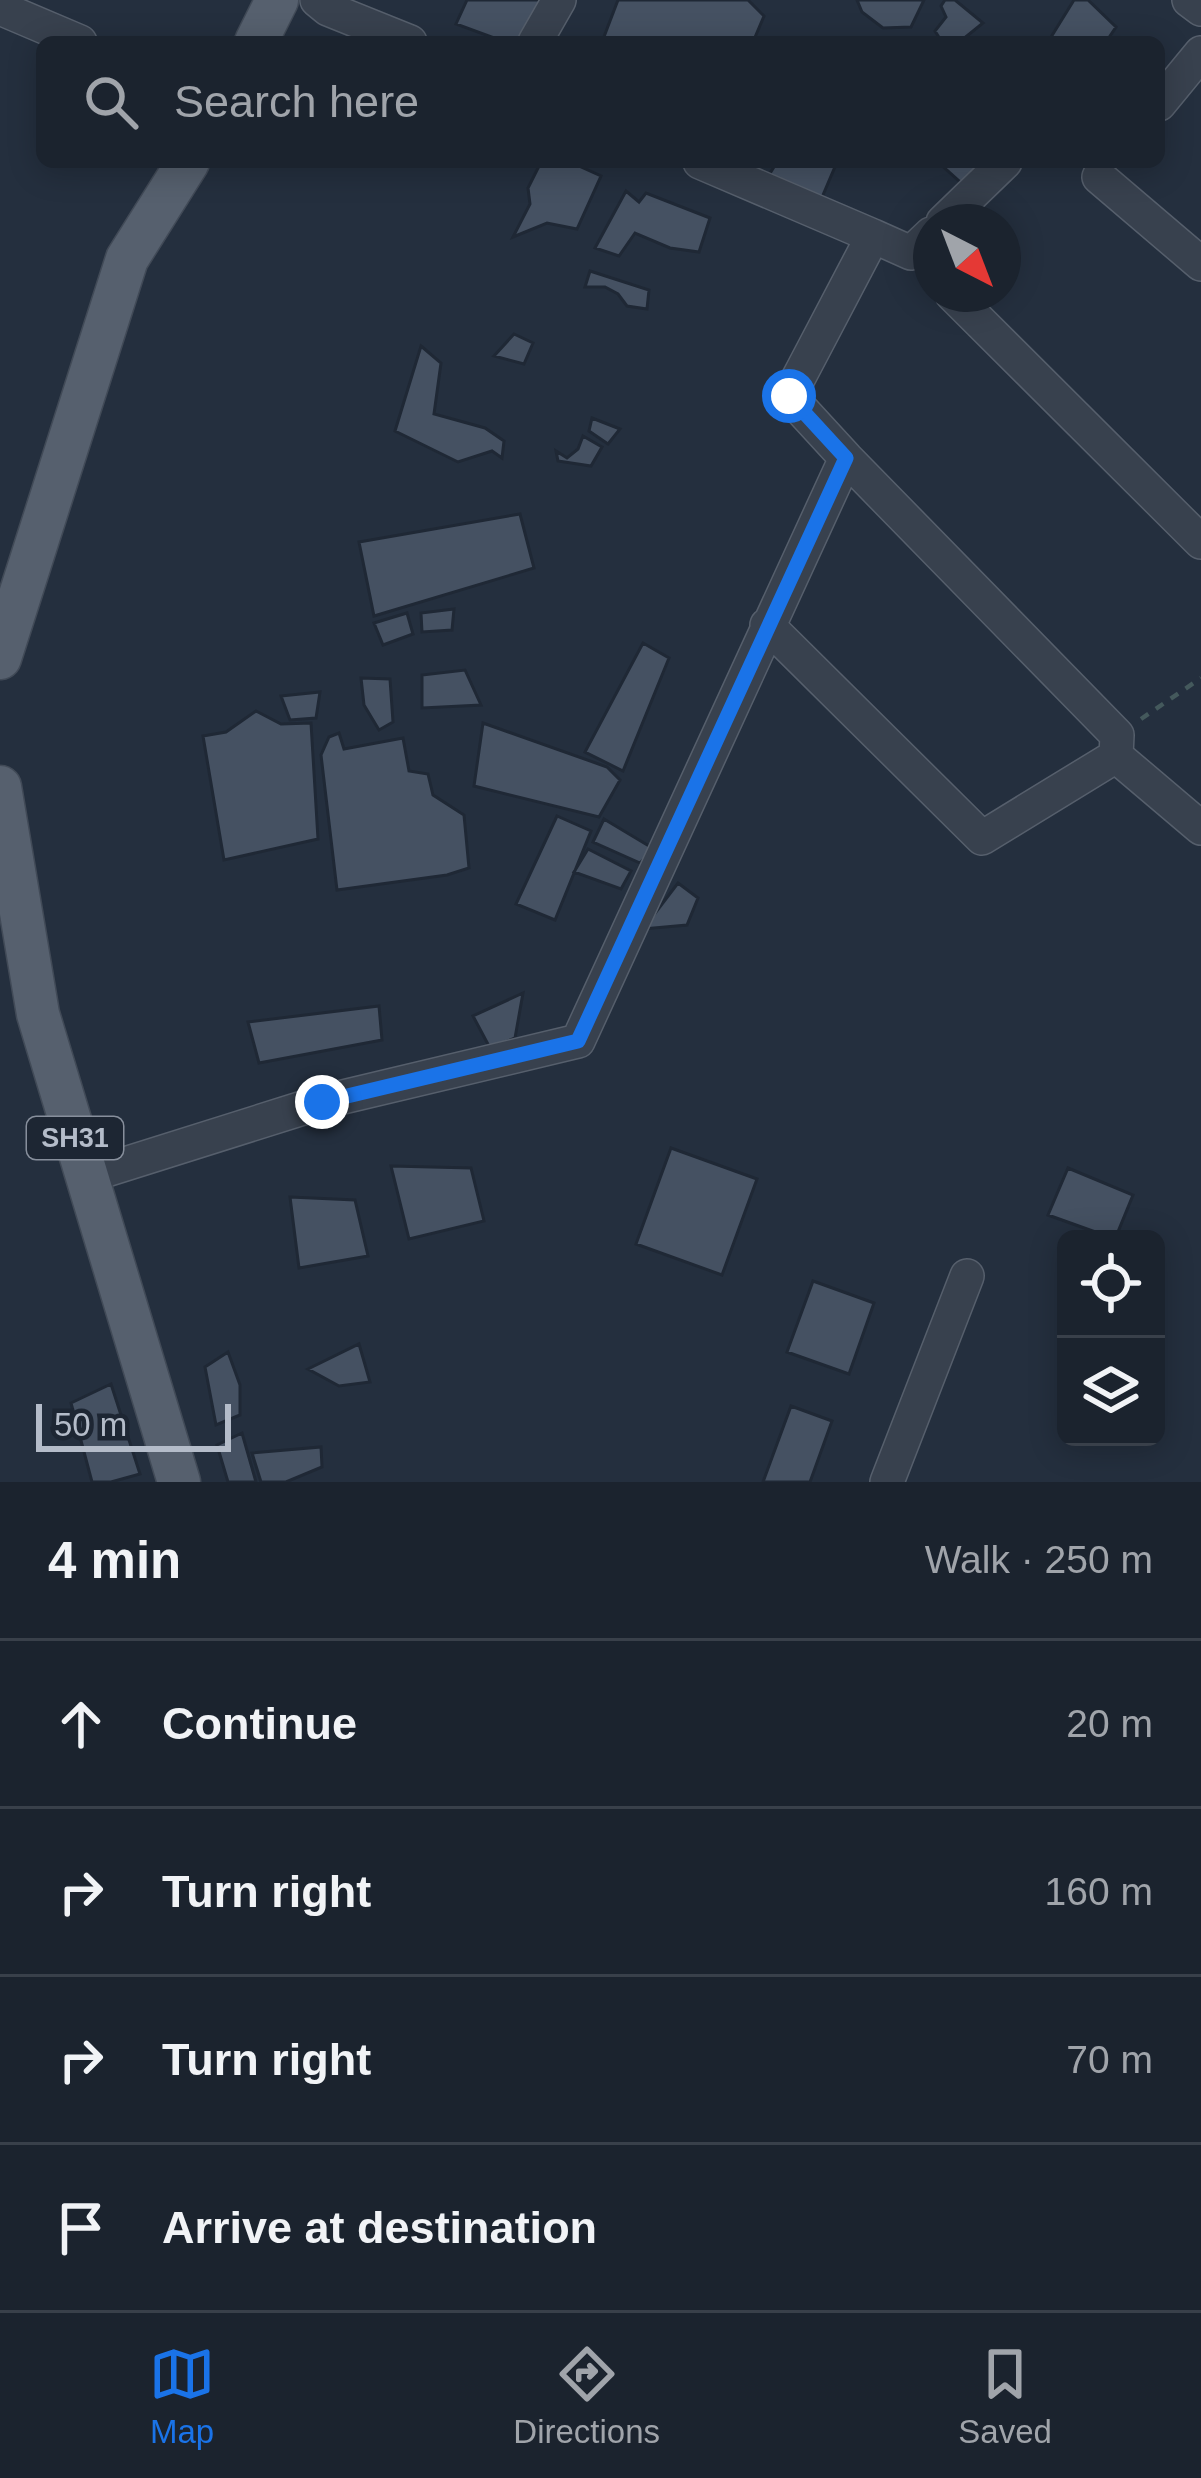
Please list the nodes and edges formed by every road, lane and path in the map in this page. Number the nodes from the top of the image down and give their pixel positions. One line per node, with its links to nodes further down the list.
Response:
1 (277, 0): 8 (main road)
2 (317, 0): 9 (street)
3 (560, 0): 10 (street)
4 (1189, 0): 6 (street)
5 (0, 8): 7 (street)
6 (1201, 9)
7 (66, 36)
8 (259, 36)
9 (395, 36)
10 (539, 36)
11 (1201, 53): 12 (street)
12 (1165, 97)
13 (184, 168): 25 (main road)
14 (714, 168): 18 (street)
15 (999, 168): 17 (street)
16 (1097, 168): 20 (street)
17 (962, 204)
18 (873, 236): 19 (street); 22 (street)
19 (913, 249)
20 (1201, 263)
21 (970, 312): 23 (street)
22 (846, 458): 24 (street); 27 (street)
23 (1201, 542)
24 (766, 626): 27 (street); 30 (street)
25 (0, 658)
26 (1201, 678): 27 (path)
27 (1116, 746): 29 (street)
28 (0, 787): 30 (main road, SH31)
29 (1201, 828)
30 (87, 1176): 32 (main road, SH31)
31 (967, 1276): 33 (street)
32 (179, 1482)
33 (887, 1482)

